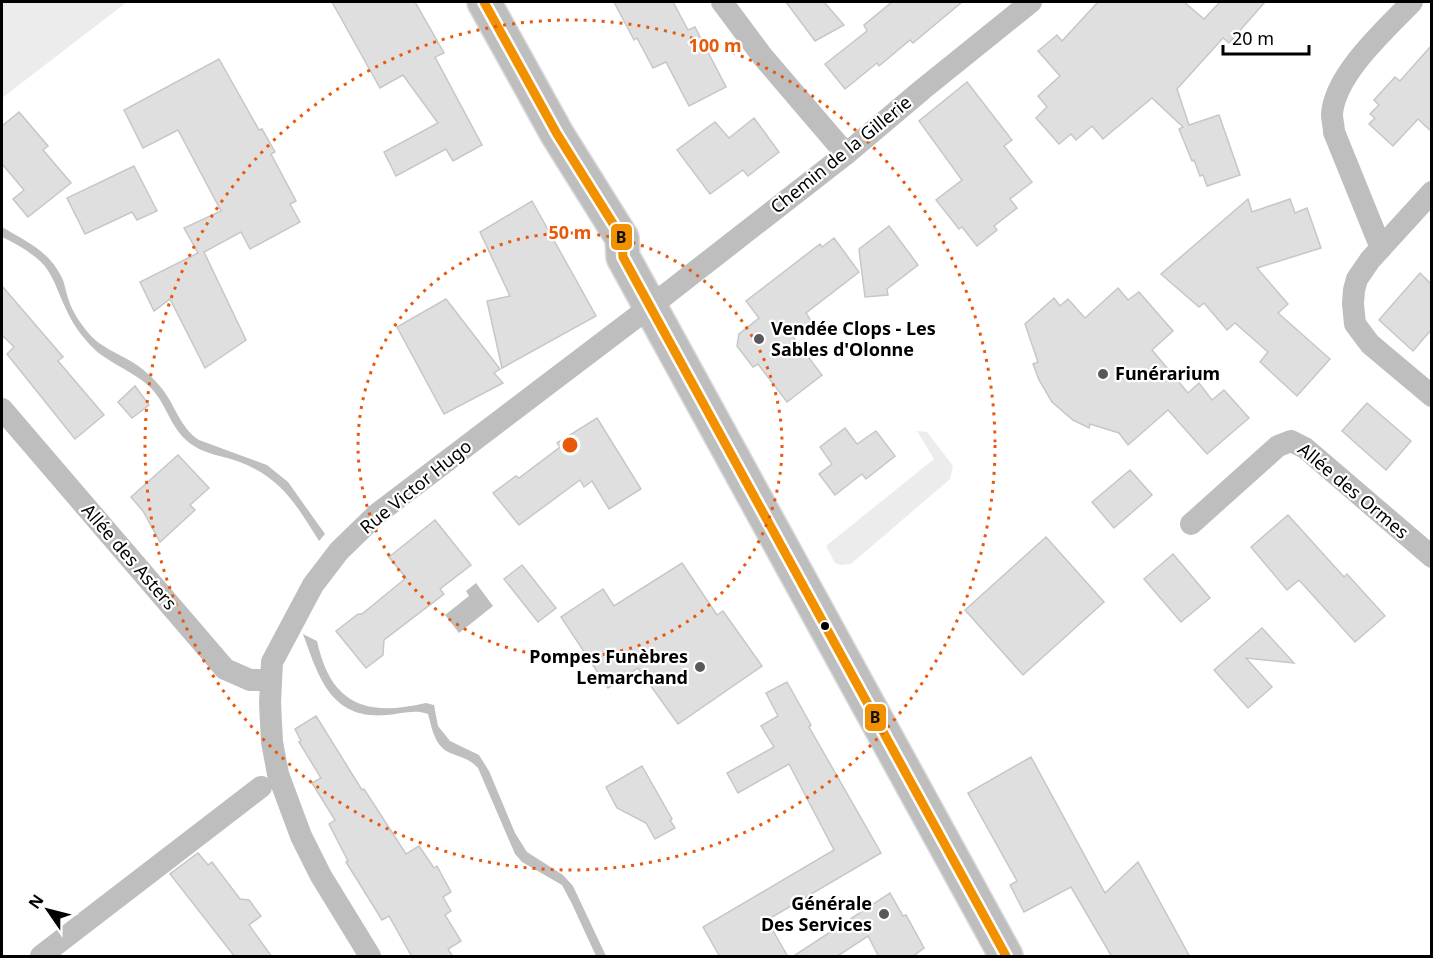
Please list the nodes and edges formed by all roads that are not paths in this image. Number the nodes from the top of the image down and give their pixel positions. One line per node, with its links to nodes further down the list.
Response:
1 (484, 2): 8 (main road)
2 (722, 2): 5 (street)
3 (1031, 2): 5 (street, Chemin de la Gillerie)
4 (1412, 2): 7 (street)
5 (846, 154): 8 (street, Chemin de la Gillerie)
6 (1431, 192): 7 (street)
7 (1381, 248): 9 (street)
8 (651, 306): 13 (street, Rue Victor Hugo); 17 (main road)
9 (1431, 396)
10 (2, 409): 13 (street, Allée des Asters)
11 (1191, 524): 12 (street, Allée des Ormes)
12 (1431, 558)
13 (271, 680): 16 (street, Rue Victor Hugo)
14 (261, 787): 15 (street)
15 (41, 957)
16 (370, 957)
17 (1006, 957)

